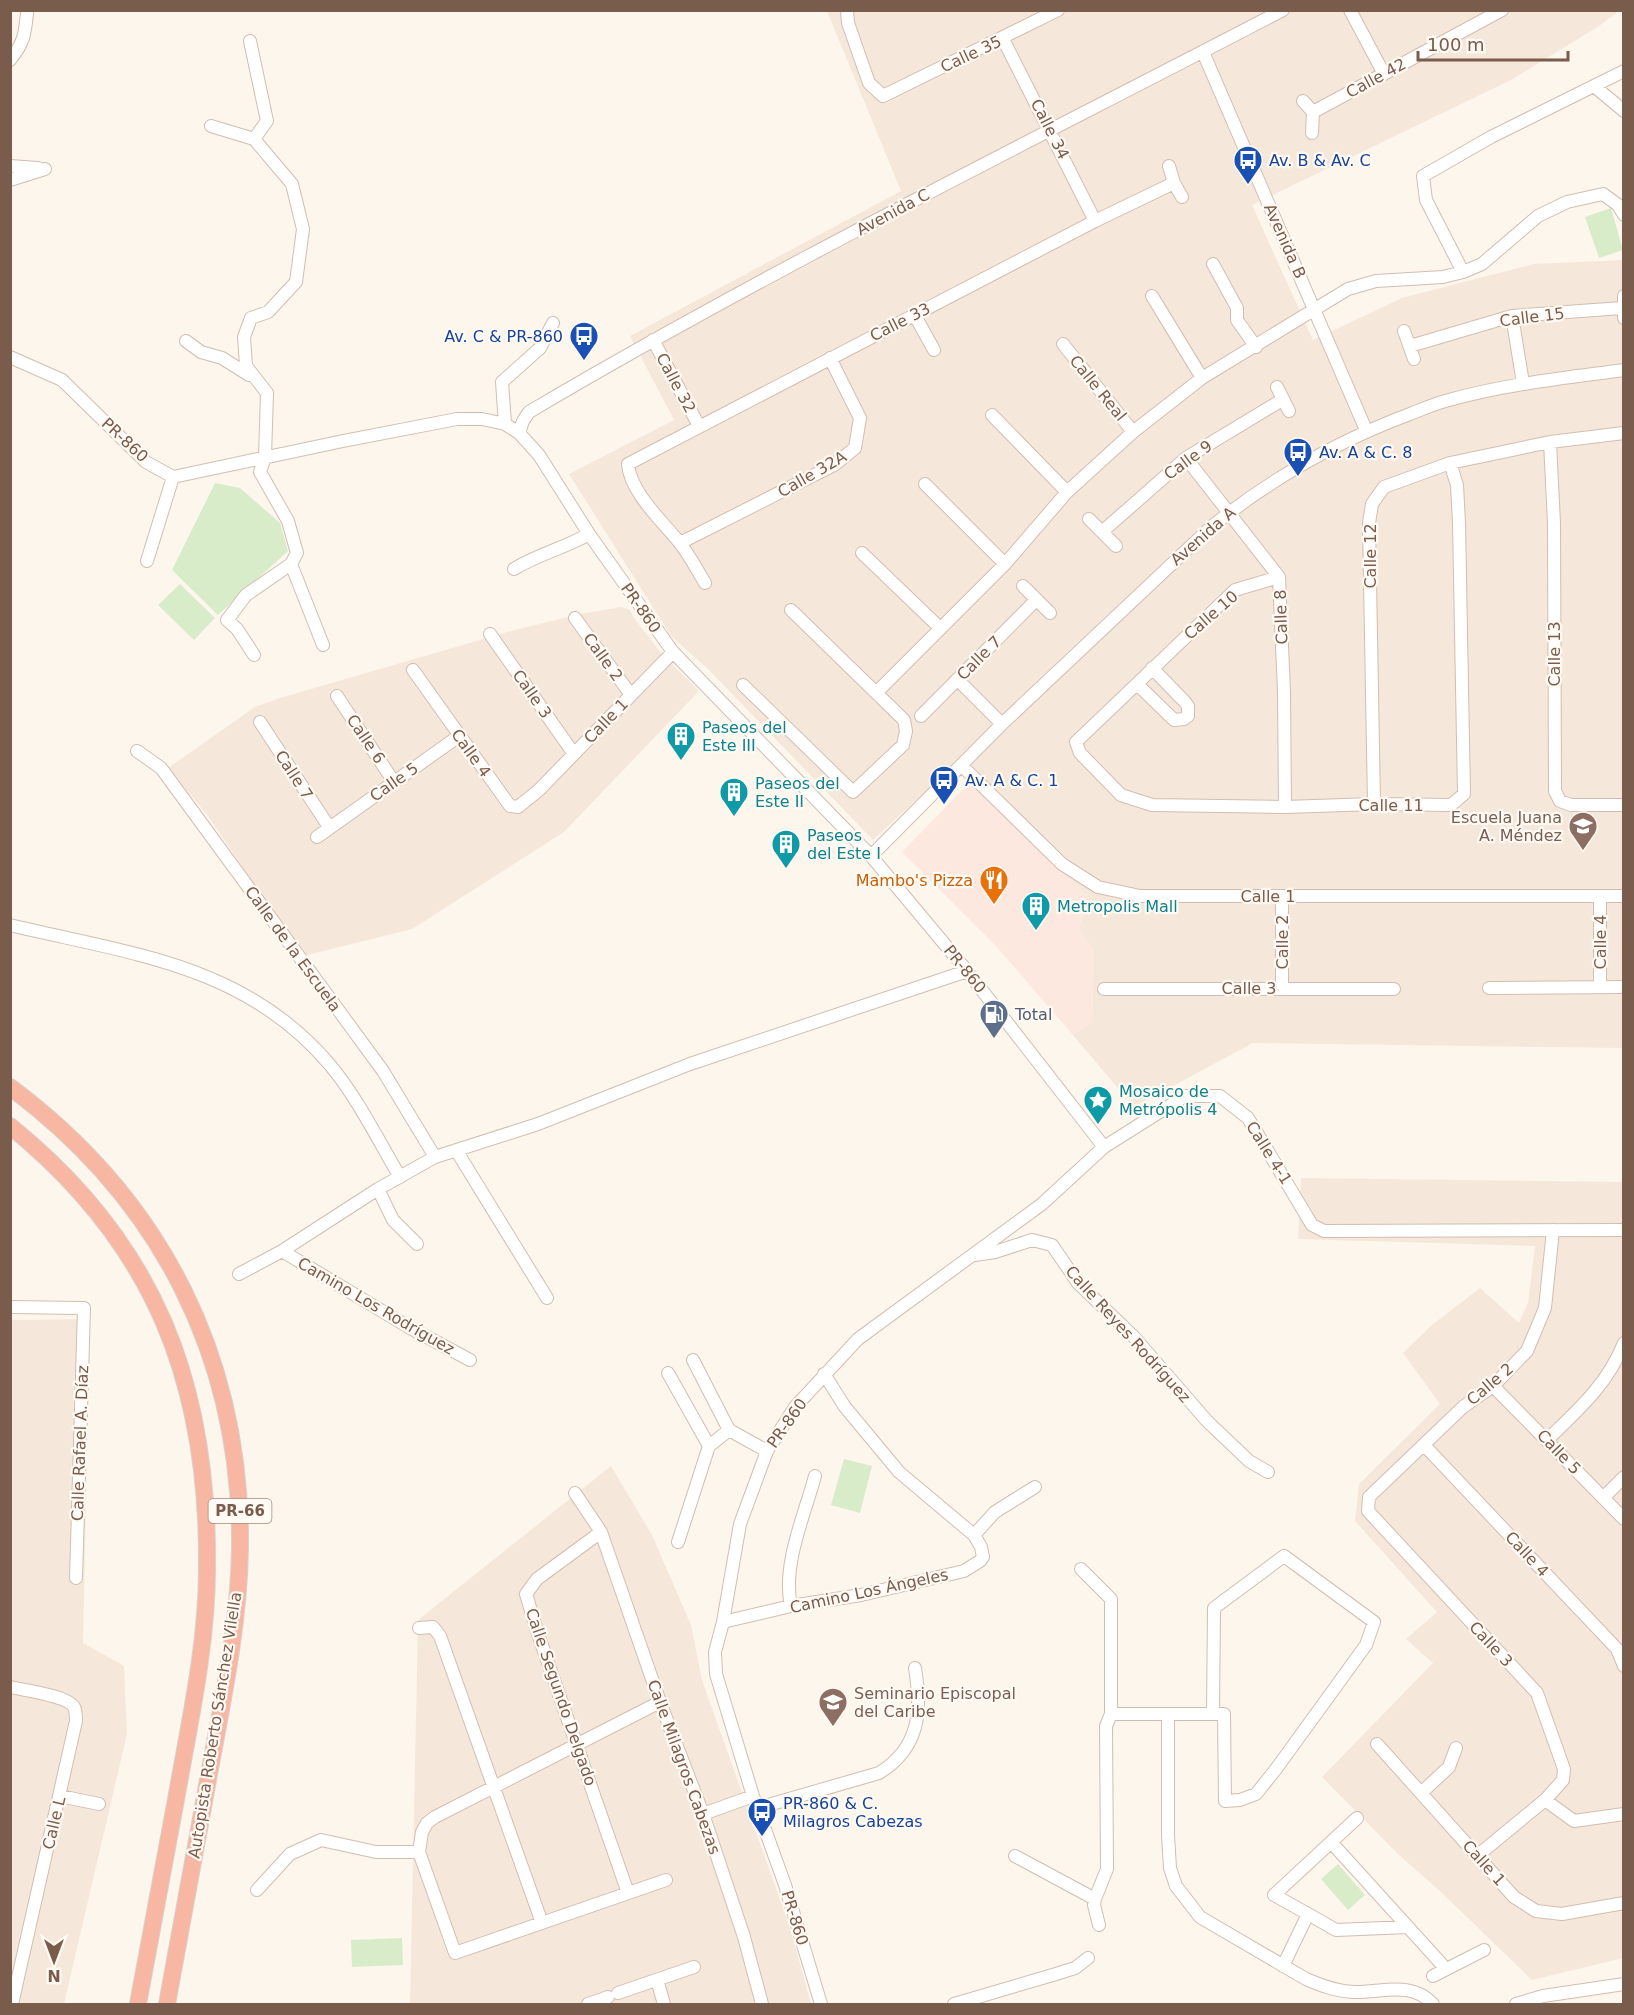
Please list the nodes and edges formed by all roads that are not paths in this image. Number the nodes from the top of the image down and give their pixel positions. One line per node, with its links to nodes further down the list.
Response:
1 (1058, 10): 7 (street, Calle 35)
2 (1283, 10): 9 (street, Avenida C)
3 (1350, 10): 12 (street)
4 (1502, 10): 12 (street, Calle 42)
5 (847, 11): 7 (street, Calle 35)
6 (27, 13): 10 (street)
7 (1003, 39): 18 (street, Calle 34)
8 (250, 40): 20 (street)
9 (1203, 52): 18 (street, Avenida C); 32 (street, Avenida B)
10 (10, 60)
11 (1623, 71): 13 (street)
12 (1384, 74): 16 (street, Calle 42)
13 (1594, 86): 15 (street); 29 (street)
14 (1302, 101): 16 (street)
15 (1623, 111)
16 (1313, 112): 19 (street)
17 (211, 126): 20 (street)
18 (1051, 130): 27 (street, Calle 34); 37 (street, Avenida C)
19 (1312, 133)
20 (254, 139): 48 (street)
21 (10, 166): 23 (street)
22 (1169, 166): 24 (street)
23 (10, 180)
24 (1174, 183): 25 (street); 27 (street, Calle 33)
25 (1182, 196)
26 (1623, 214): 29 (street)
27 (1095, 221): 33 (street, Calle 33)
28 (1213, 264): 41 (street)
29 (1463, 272): 32 (street)
30 (1152, 296): 47 (street)
31 (1623, 307): 34 (street, Calle 15)
32 (1316, 310): 41 (street); 54 (street, Avenida B)
33 (914, 314): 42 (street); 44 (street, Calle 33)
34 (1512, 316): 40 (street, Calle 15); 49 (street)
35 (553, 323): 52 (street)
36 (1404, 331): 40 (street)
37 (653, 340): 53 (street, Calle 32); 56 (street, Avenida C)
38 (186, 341): 48 (street)
39 (1063, 344): 55 (street, Calle Real)
40 (1410, 346): 45 (street)
41 (1256, 347): 47 (street)
42 (934, 350)
43 (10, 357): 62 (street, PR-860 / PR-860)
44 (830, 358): 53 (street, Calle 33); 69 (street, Calle 32A)
45 (1414, 359)
46 (1623, 370): 49 (street, Avenida A)
47 (1202, 378): 55 (street)
48 (258, 381): 59 (street)
49 (1523, 383): 54 (street, Avenida A)
50 (1289, 411): 60 (street, Calle 9)
51 (992, 415): 64 (street)
52 (505, 424): 56 (street, PR-860 / PR-860); 59 (street, PR-860 / PR-860)
53 (699, 426): 69 (street, Calle 33)
54 (1366, 430): 65 (street, Avenida A)
55 (1133, 432): 64 (street)
56 (519, 433): 68 (street, PR-860 / PR-860)
57 (1623, 433): 58 (street, Calle 12)
58 (1550, 442): 61 (street, Calle 12); 107 (street, Calle 13)
59 (265, 457): 62 (street, PR-860 / PR-860); 73 (street)
60 (1186, 458): 65 (street, Calle 8); 67 (street, Calle 9)
61 (1450, 463): 106 (street, Calle 12); 106 (street, Calle 11)
62 (173, 477): 72 (street)
63 (925, 484): 74 (street)
64 (1067, 492): 74 (street)
65 (1229, 512): 76 (street, Calle 8); 98 (street, Avenida A)
66 (1089, 519): 67 (street)
67 (1102, 531): 70 (street)
68 (589, 534): 75 (street); 86 (street, PR-860 / PR-860)
69 (680, 543): 77 (street)
70 (1116, 546)
71 (862, 553): 83 (street)
72 (147, 561)
73 (291, 564): 85 (street); 87 (street)
74 (1005, 564): 83 (street)
75 (514, 569)
76 (1279, 577): 88 (street, Calle 10); 108 (street, Calle 8)
77 (705, 583)
78 (1023, 586): 79 (street)
79 (1036, 600): 81 (street); 90 (street, Calle 7)
80 (791, 610): 93 (street)
81 (1050, 613)
82 (575, 618): 94 (street, Calle 2)
83 (940, 628): 93 (street)
84 (490, 634): 102 (street, Calle 3)
85 (323, 645)
86 (673, 652): 94 (street, Calle 1); 111 (street, PR-860 / PR-860)
87 (254, 655)
88 (1152, 668): 91 (street, Calle 10); 91 (street)
89 (413, 670): 99 (street, Calle 4)
90 (958, 680): 96 (street, Calle 7); 98 (street)
91 (1137, 684): 100 (street, Calle 10)
92 (743, 685): 93 (street)
93 (876, 693)
94 (631, 695): 102 (street, Calle 1)
95 (337, 696): 104 (street, Calle 6)
96 (921, 716)
97 (260, 722): 109 (street, Calle 7)
98 (1002, 724): 103 (street, Avenida A)
99 (459, 736): 104 (street, Calle 5); 105 (street, Calle 4)
100 (1078, 748): 108 (street, Calle 11)
101 (137, 751): 127 (street, Calle de la Escuela)
102 (574, 754): 105 (street, Calle 1)
103 (961, 765): 111 (street, Avenida A); 112 (street, Calle 1)
104 (394, 782): 109 (street, Calle 5)
105 (539, 790)
106 (1374, 804): 108 (street, Calle 11)
107 (1623, 805)
108 (1285, 807)
109 (329, 827): 110 (street, Calle 5)
110 (317, 837)
111 (872, 856): 116 (street, PR-860 / PR-860)
112 (1282, 896): 113 (street, Calle 1); 120 (street, Calle 2)
113 (1600, 896): 114 (street, Calle 1); 117 (street, Calle 4)
114 (1623, 896)
115 (10, 925): 128 (street)
116 (967, 971): 125 (street, PR-860 / PR-860); 126 (street)
117 (1600, 987): 118 (street); 121 (street)
118 (1623, 987)
119 (1104, 988): 120 (street, Calle 3)
120 (1281, 988): 122 (street, Calle 3)
121 (1489, 988)
122 (1394, 989)
123 (10, 1087): 208 (highway, Autopista Roberto Sánchez Vilella / PR-66)
124 (10, 1126): 207 (highway, Autopista Roberto Sánchez Vilella / PR-66)
125 (1104, 1147): 130 (street, Calle 4-1); 134 (street, PR-860 / PR-860)
126 (456, 1150): 127 (street); 136 (street)
127 (435, 1157): 128 (street)
128 (400, 1177): 129 (street)
129 (378, 1189): 132 (street); 133 (street)
130 (1553, 1230): 131 (street); 143 (street, Calle 2)
131 (1623, 1230)
132 (417, 1244)
133 (282, 1251): 135 (street); 139 (street, Camino Los Rodríguez)
134 (974, 1255): 142 (street, PR-860 / PR-860); 149 (street, Calle Reyes Rodríguez)
135 (239, 1274)
136 (547, 1298)
137 (10, 1307): 161 (street, Calle Rafael A. Díaz)
138 (1623, 1343): 145 (street)
139 (470, 1360)
140 (693, 1360): 144 (street)
141 (668, 1373): 147 (street)
142 (824, 1374): 148 (street, PR-860 / PR-860); 158 (street)
143 (1493, 1386): 145 (street, Calle 5); 146 (street, Calle 2)
144 (729, 1430): 147 (street); 148 (street)
145 (1547, 1440): 154 (street, Calle 5)
146 (1424, 1445): 155 (street, Calle 2); 165 (street, Calle 4)
147 (709, 1446): 159 (street)
148 (767, 1451): 163 (street, PR-860 / PR-860)
149 (1268, 1472)
150 (815, 1476): 162 (street)
151 (1623, 1477): 154 (street)
152 (1035, 1487): 158 (street)
153 (575, 1493): 157 (street, Calle Milagros Cabezas)
154 (1603, 1498): 156 (street, Calle 5)
155 (1369, 1506): 179 (street, Calle 3)
156 (1623, 1519)
157 (601, 1532): 168 (street, Calle Milagros Cabezas); 173 (street, Calle Segundo Delgado)
158 (974, 1536): 162 (street, Camino Los Ángeles)
159 (678, 1542)
160 (1081, 1569): 169 (street)
161 (76, 1578)
162 (791, 1606): 163 (street, Camino Los Ángeles)
163 (723, 1623): 178 (street, PR-860 / PR-860)
164 (419, 1628): 175 (street)
165 (1623, 1666)
166 (915, 1668): 181 (street)
167 (10, 1687): 177 (street, Calle L)
168 (660, 1702): 173 (street); 182 (street, Calle Milagros Cabezas)
169 (1111, 1714): 170 (street); 192 (street)
170 (1168, 1714): 171 (street); 200 (street)
171 (1213, 1714): 171 (street)
172 (1377, 1744): 176 (street, Calle 1)
173 (577, 1746): 175 (street); 191 (street, Calle Segundo Delgado)
174 (1456, 1748): 176 (street)
175 (494, 1788): 186 (street); 195 (street)
176 (1421, 1793): 188 (street, Calle 1)
177 (60, 1796): 180 (street); 206 (street, Calle L)
178 (753, 1796): 181 (street, PR-860 / PR-860); 182 (street)
179 (1545, 1800): 183 (street); 188 (street, Calle 3)
180 (99, 1804)
181 (758, 1808): 212 (street, PR-860 / PR-860)
182 (703, 1814): 211 (street, Calle Milagros Cabezas)
183 (1623, 1814)
184 (1357, 1818): 185 (street)
185 (1331, 1842): 194 (street); 197 (street)
186 (419, 1852): 190 (street); 195 (street)
187 (1015, 1856): 192 (street)
188 (1477, 1856): 193 (street, Calle 1)
189 (666, 1880): 191 (street)
190 (257, 1890)
191 (628, 1893): 195 (street)
192 (1095, 1899): 196 (street)
193 (1623, 1905)
194 (1308, 1914): 197 (street); 200 (street)
195 (542, 1923)
196 (1099, 1924)
197 (1408, 1927): 202 (street)
198 (1484, 1950): 202 (street)
199 (1088, 1958): 213 (street)
200 (1283, 1966): 214 (street)
201 (694, 1967): 204 (street)
202 (1446, 1969): 203 (street)
203 (1432, 1976)
204 (657, 1980): 209 (street); 210 (street)
205 (1623, 1984): 215 (street)
206 (12, 2004)
207 (138, 2004)
208 (167, 2004)
209 (588, 2004)
210 (664, 2004)
211 (762, 2004)
212 (821, 2004)
213 (954, 2004)
214 (1433, 2004)
215 (1516, 2004)

